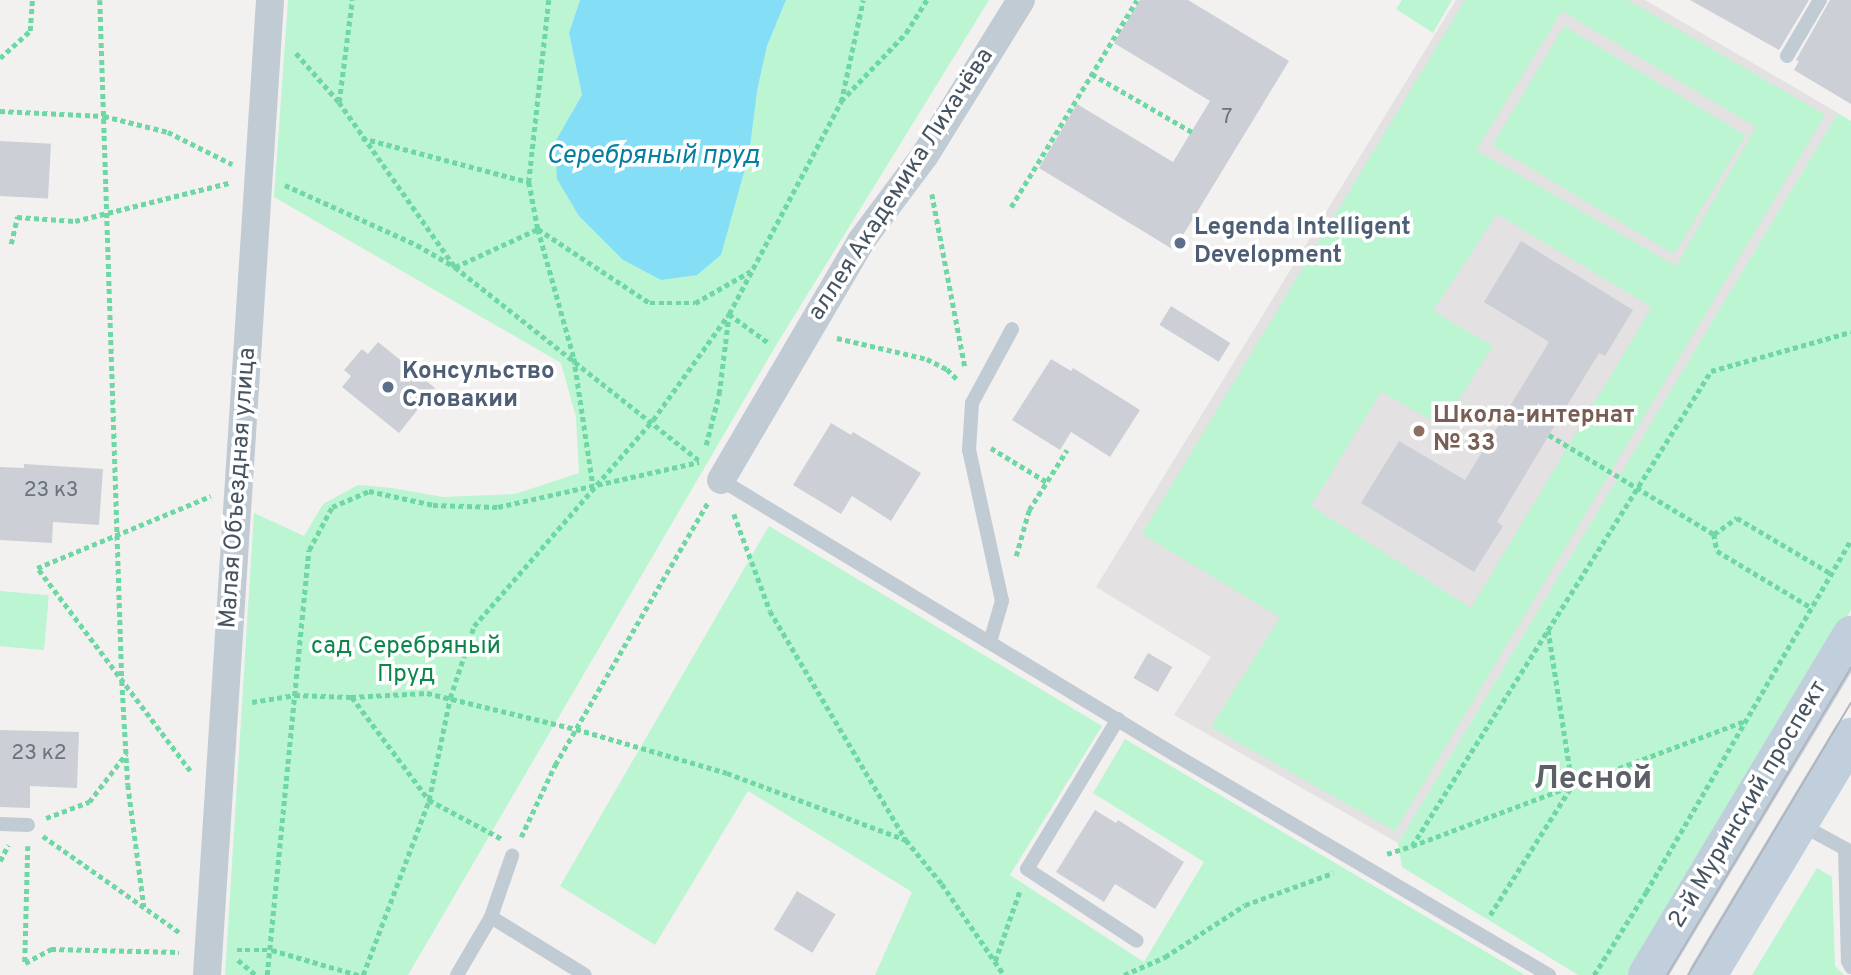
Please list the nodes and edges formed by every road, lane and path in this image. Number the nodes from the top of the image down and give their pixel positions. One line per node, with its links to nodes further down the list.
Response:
1 (32, 0): 12 (path)
2 (100, 0): 17 (path)
3 (352, 0): 14 (path)
4 (549, 0): 22 (path)
5 (863, 0): 15 (path)
6 (927, 0): 15 (path)
7 (1021, 0): 20 (street, аллея Академика Лихачёва)
8 (1137, 0): 13 (path)
9 (1820, 0): 11 (lane)
10 (263, 7): 14 (path); 21 (street, Малая Объездная улица)
11 (1787, 56)
12 (0, 58)
13 (1093, 74): 18 (path); 23 (path)
14 (339, 102): 19 (path)
15 (841, 102): 28 (path)
16 (0, 111): 17 (path)
17 (104, 117): 21 (path); 24 (path)
18 (1192, 132)
19 (362, 138): 22 (path); 27 (path)
20 (925, 155): 31 (street, аллея Академика Лихачёва); 35 (path)
21 (257, 177): 24 (path); 27 (path); 42 (street, Малая Объездная улица)
22 (529, 182): 25 (path)
23 (1011, 208)
24 (107, 215): 26 (path); 46 (path)
25 (538, 229): 27 (path); 28 (path); 34 (path)
26 (11, 244)
27 (455, 267): 34 (path)
28 (751, 270): 29 (path)
29 (729, 314): 33 (path); 36 (path); 40 (path)
30 (1012, 329): 35 (lane)
31 (808, 332): 33 (street, аллея Академика Лихачёва); 35 (path)
32 (1851, 332): 44 (path)
33 (793, 357): 40 (street, аллея Академика Лихачёва)
34 (573, 358): 36 (path); 43 (path)
35 (972, 402): 37 (lane)
36 (653, 420): 40 (path); 43 (path)
37 (970, 434): 41 (path); 49 (lane)
38 (1549, 435): 44 (path)
39 (1067, 450): 41 (path)
40 (711, 471): 43 (path); 53 (lane); 61 (path); 70 (path)
41 (1047, 482): 49 (path)
42 (239, 484): 46 (path); 58 (street, Малая Объездная улица)
43 (593, 486): 55 (path); 57 (path)
44 (1639, 488): 45 (path); 51 (path)
45 (1714, 534): 48 (path); 50 (path)
46 (118, 535): 54 (path); 54 (path)
47 (1851, 540): 48 (path)
48 (1832, 574): 50 (path)
49 (1002, 601): 53 (lane)
50 (1812, 607): 60 (path)
51 (1548, 631): 64 (path); 71 (path)
52 (1851, 635): 94 (main road, 2-й Муринский проспект)
53 (990, 642): 59 (lane)
54 (122, 681): 63 (path); 66 (path)
55 (295, 695): 56 (path); 58 (path); 81 (path)
56 (351, 696): 57 (path); 65 (path)
57 (450, 698): 61 (path); 65 (path)
58 (225, 706): 66 (street, Малая Объездная улица)
59 (1118, 719): 75 (lane); 76 (lane)
60 (1746, 721): 64 (path); 93 (path)
61 (576, 729): 70 (path); 73 (path)
62 (1851, 737): 68 (main road)
63 (126, 754): 69 (path); 77 (path)
64 (1572, 786): 71 (path); 79 (path)
65 (429, 800): 73 (path); 87 (path)
66 (218, 808): 83 (street, Малая Объездная улица)
67 (0, 824): 69 (lane)
68 (1799, 824): 72 (lane); 95 (main road)
69 (28, 825): 74 (path); 77 (path); 83 (path)
70 (906, 840): 82 (path)
71 (1412, 846): 75 (path)
72 (1848, 850): 84 (lane)
73 (514, 852): 78 (lane)
74 (0, 861)
75 (1359, 864): 79 (lane); 91 (path)
76 (1027, 869): 80 (lane); 82 (path)
77 (144, 907): 83 (path)
78 (491, 918): 88 (lane); 89 (lane)
79 (1479, 934): 92 (lane)
80 (1137, 941)
81 (272, 950): 85 (path); 86 (path); 87 (path)
82 (995, 961): 90 (path)
83 (208, 964)
84 (1851, 967)
85 (256, 975)
86 (267, 975)
87 (361, 975)
88 (457, 975)
89 (585, 975)
90 (1004, 975)
91 (1124, 975)
92 (1549, 975)
93 (1594, 975)
94 (1647, 975)
95 (1708, 975)

